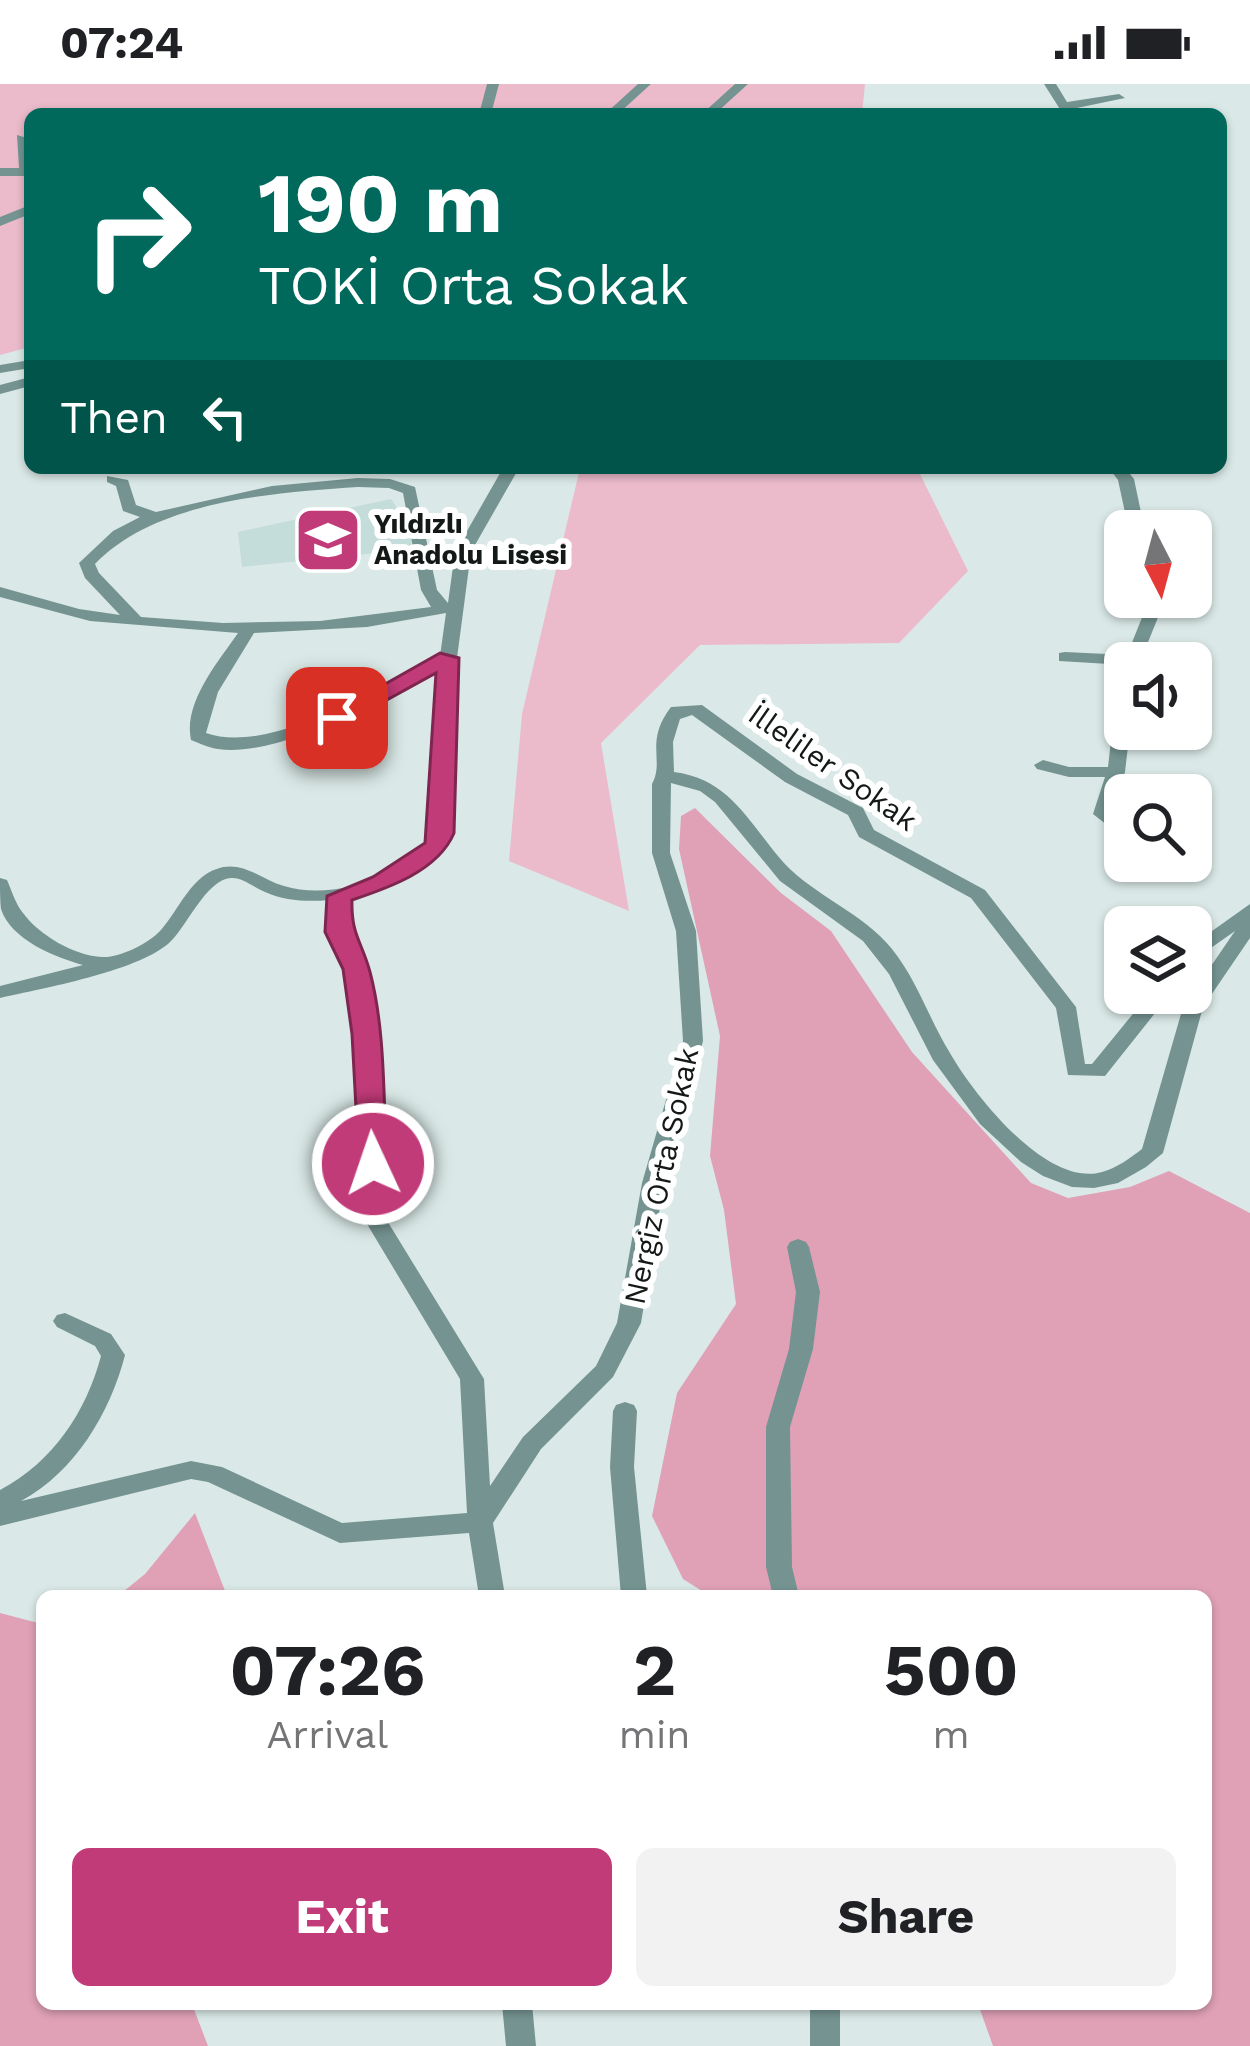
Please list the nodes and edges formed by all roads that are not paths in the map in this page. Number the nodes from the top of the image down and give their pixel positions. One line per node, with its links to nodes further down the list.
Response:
1 (645, 84): 4 (street)
2 (742, 84): 5 (street)
3 (1119, 98): 6 (street)
4 (618, 108)
5 (715, 108)
6 (1076, 108)
7 (21, 138): 8 (street)
8 (24, 152)
9 (508, 474): 15 (street)
10 (1122, 474): 12 (street)
11 (112, 479): 13 (street)
12 (1133, 510)
13 (156, 517): 15 (street); 16 (street)
14 (0, 592): 16 (street)
15 (449, 607): 17 (street); 19 (street)
16 (135, 621): 17 (street)
17 (251, 625): 19 (street)
18 (1064, 657): 20 (street)
19 (448, 658): 26 (street)
20 (1104, 659)
21 (1119, 750): 23 (street)
22 (1043, 765): 23 (street)
23 (1116, 772)
24 (666, 777): 28 (street); 32 (street, İlleliler Sokak); 38 (street, Nergiz Orta Sokak)
25 (0, 884): 30 (street)
26 (339, 896): 30 (street); 38 (street)
27 (1250, 910): 29 (street)
28 (1250, 924)
29 (1212, 940)
30 (100, 963): 31 (street)
31 (0, 992)
32 (1144, 1014)
33 (798, 1247): 41 (street)
34 (65, 1322): 36 (street)
35 (625, 1411): 40 (street)
36 (0, 1501)
37 (0, 1516): 38 (street)
38 (480, 1522): 39 (street)
39 (492, 1590)
40 (633, 1590)
41 (784, 1590)
42 (518, 2010): 44 (street)
43 (825, 2010): 45 (street)
44 (521, 2046)
45 (825, 2046)

